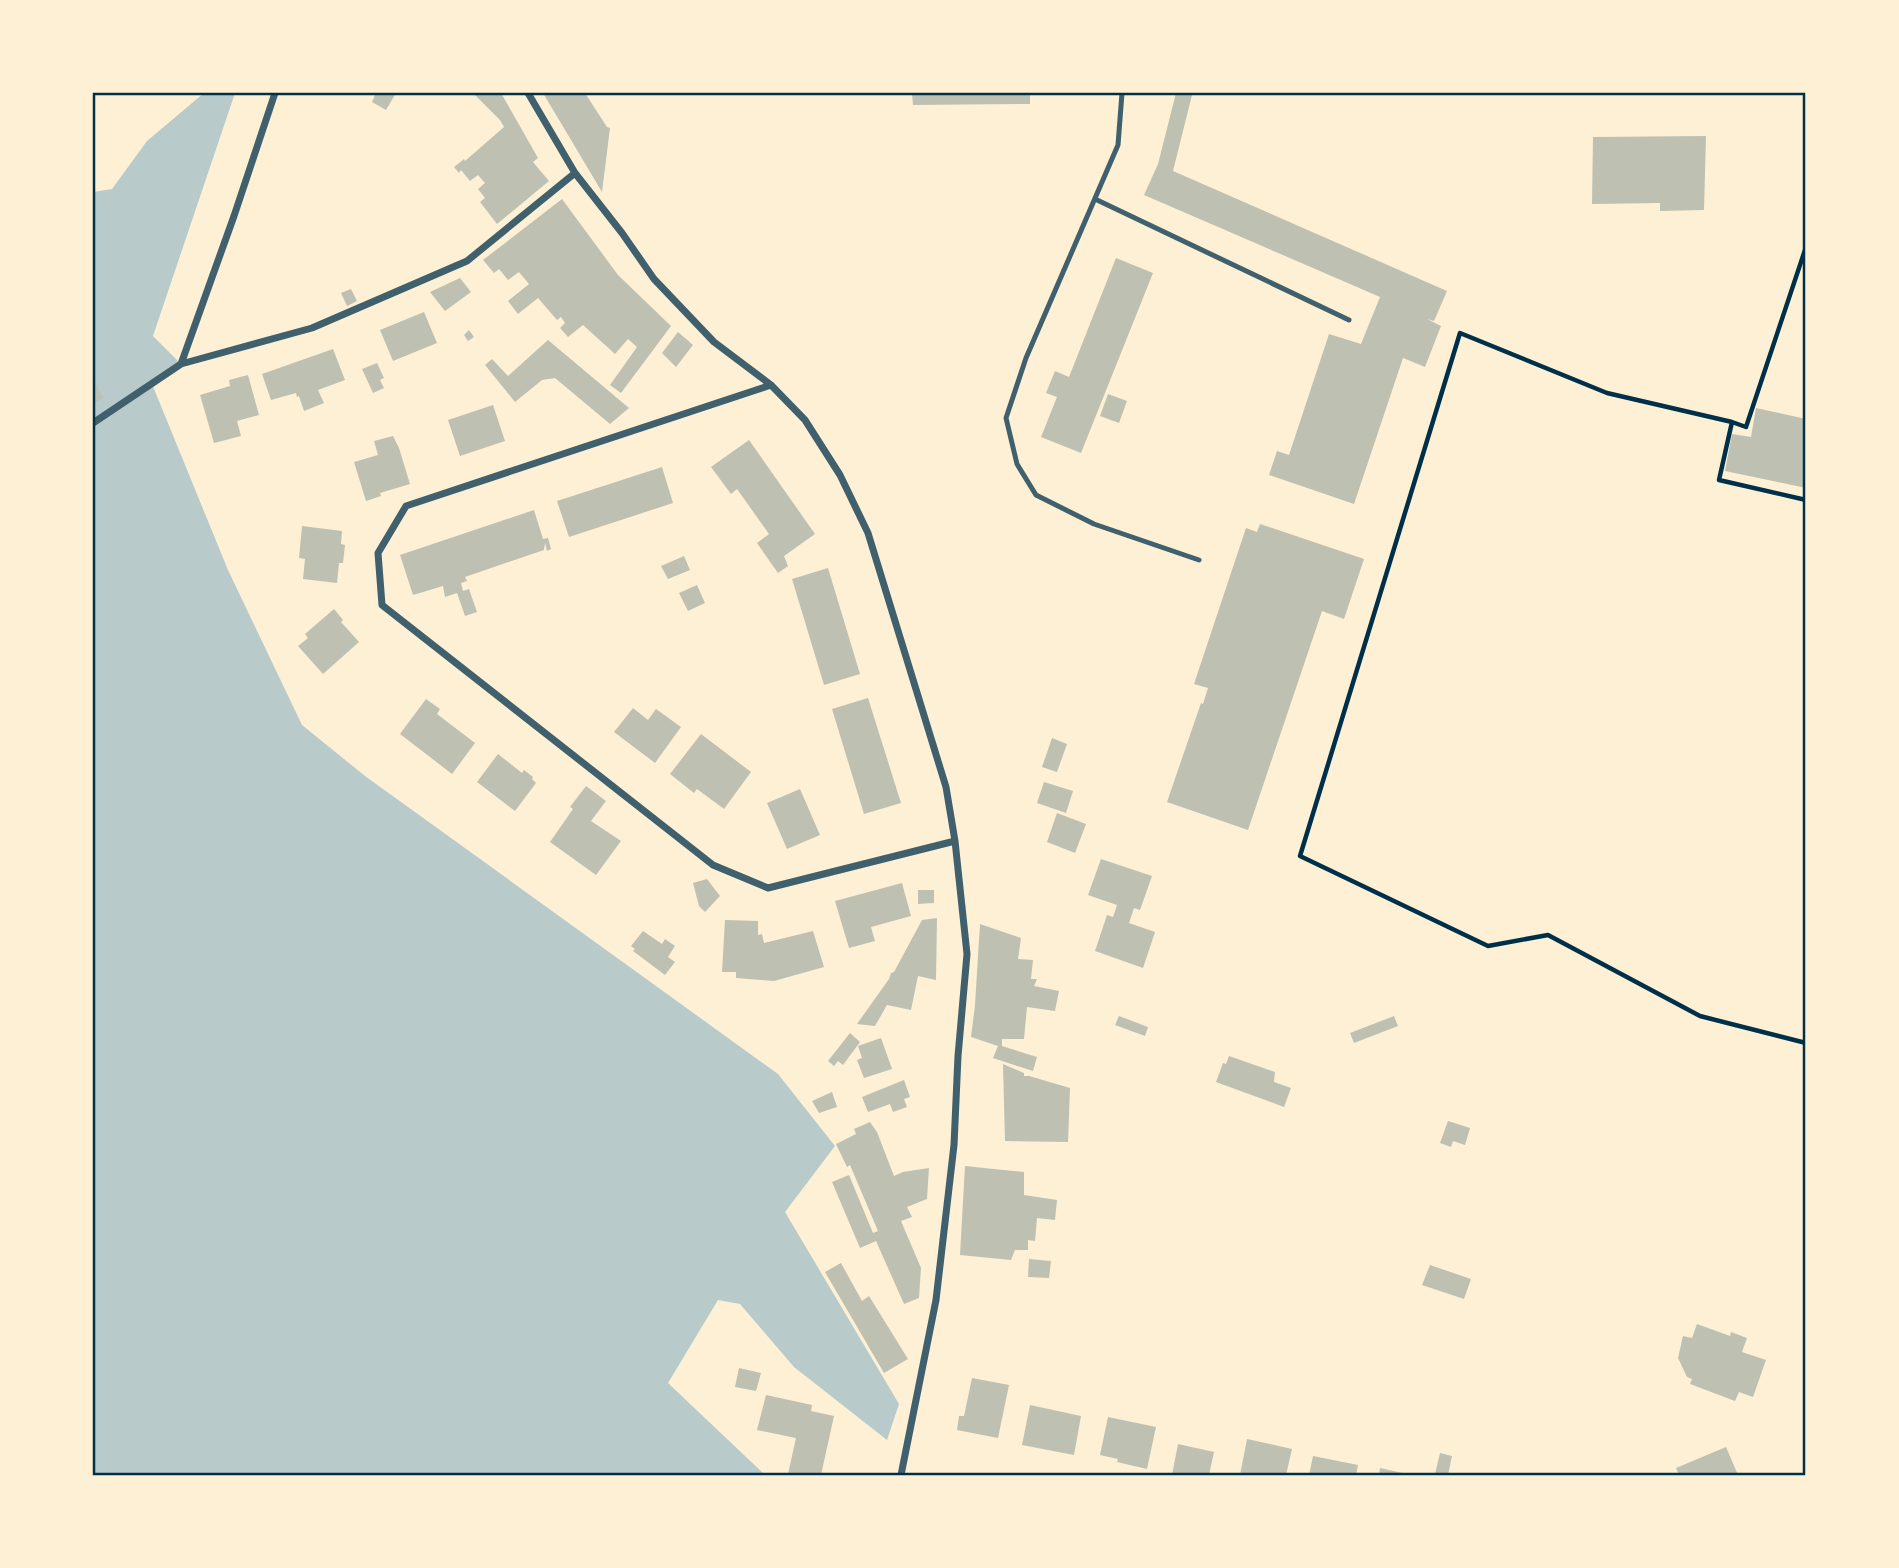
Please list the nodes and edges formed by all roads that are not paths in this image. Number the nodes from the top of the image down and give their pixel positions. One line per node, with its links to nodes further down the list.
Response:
1 (275, 93): 7 (street)
2 (528, 93): 4 (street)
3 (1122, 93): 5 (lane)
4 (575, 173): 7 (street); 8 (street)
5 (1096, 199): 6 (lane); 10 (lane)
6 (1349, 320)
7 (181, 364): 9 (street)
8 (771, 385): 11 (street); 11 (street)
9 (93, 423)
10 (1199, 560)
11 (955, 841): 12 (street)
12 (901, 1475)

